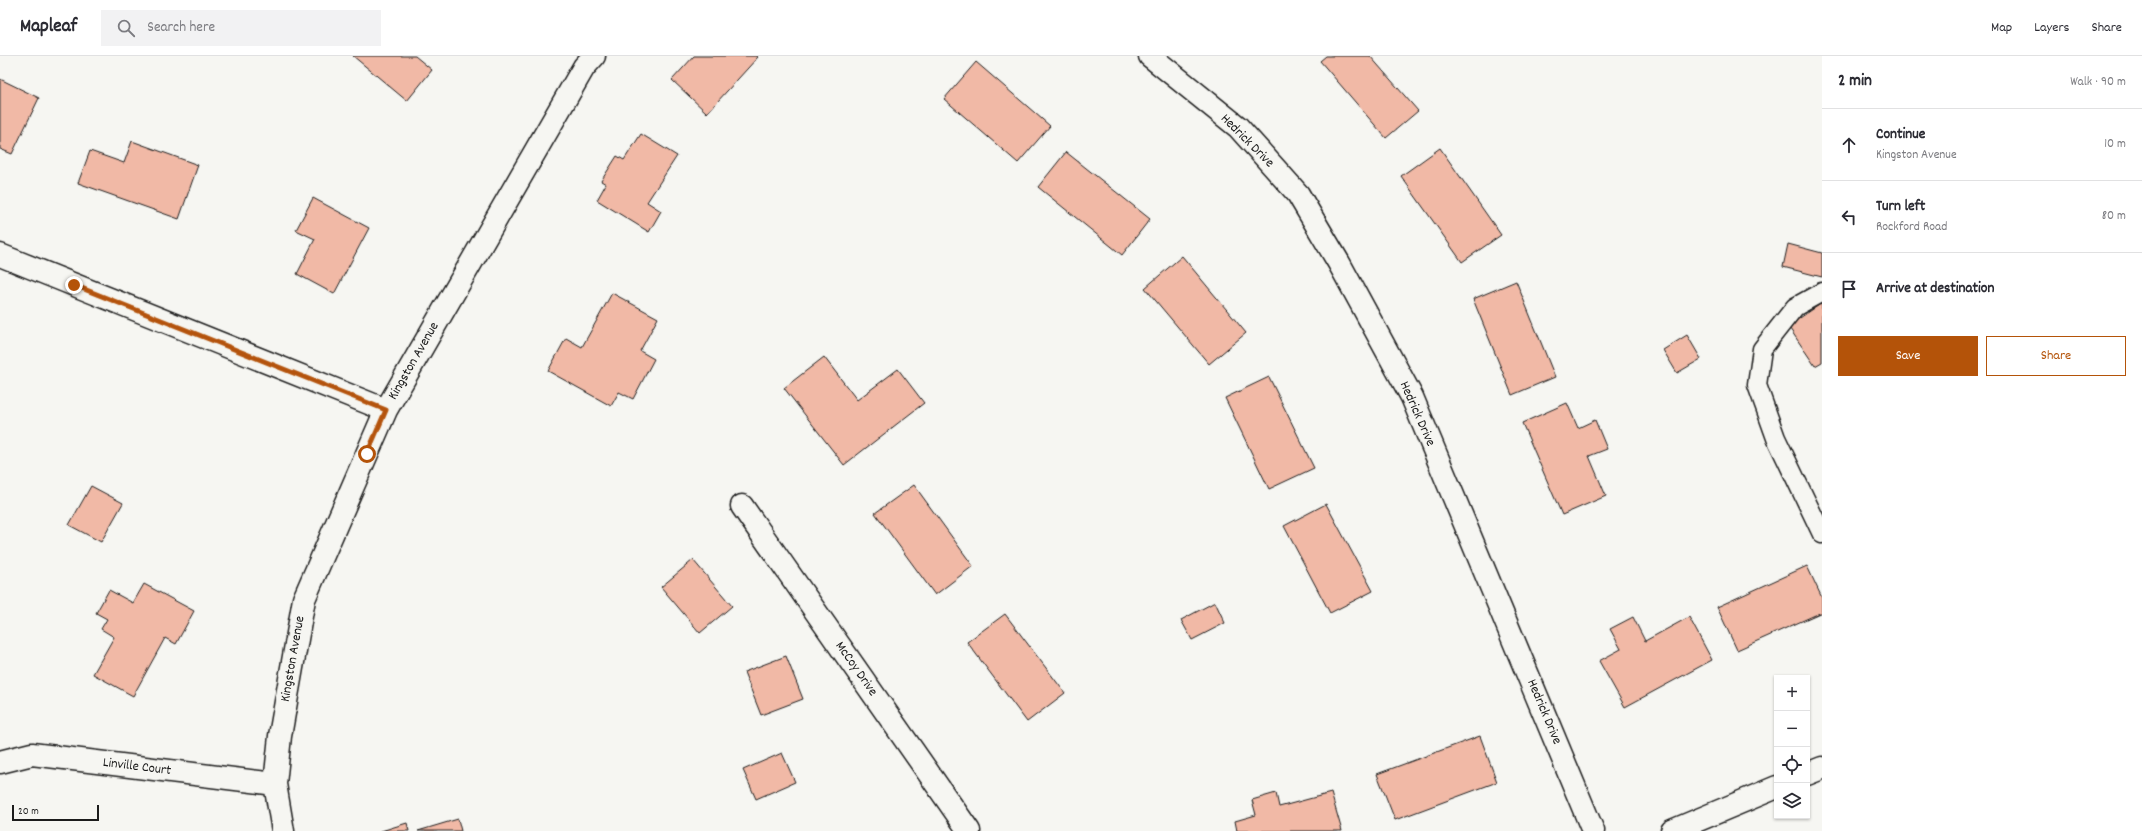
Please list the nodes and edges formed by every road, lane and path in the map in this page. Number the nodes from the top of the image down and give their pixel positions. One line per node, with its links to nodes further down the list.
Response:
1 (1150, 56): 15 (street, Hedrick Drive)
2 (584, 60): 5 (street, Kingston Avenue)
3 (0, 255): 5 (street)
4 (1822, 292): 7 (lane)
5 (386, 410): 11 (street, Kingston Avenue)
6 (742, 506): 14 (street, McCoy Drive)
7 (1822, 534)
8 (0, 762): 11 (street, Linville Court)
9 (1822, 768): 10 (street)
10 (1810, 773)
11 (275, 784): 13 (street, Kingston Avenue)
12 (1774, 788): 16 (street)
13 (283, 831)
14 (969, 831)
15 (1593, 831)
16 (1672, 831)

